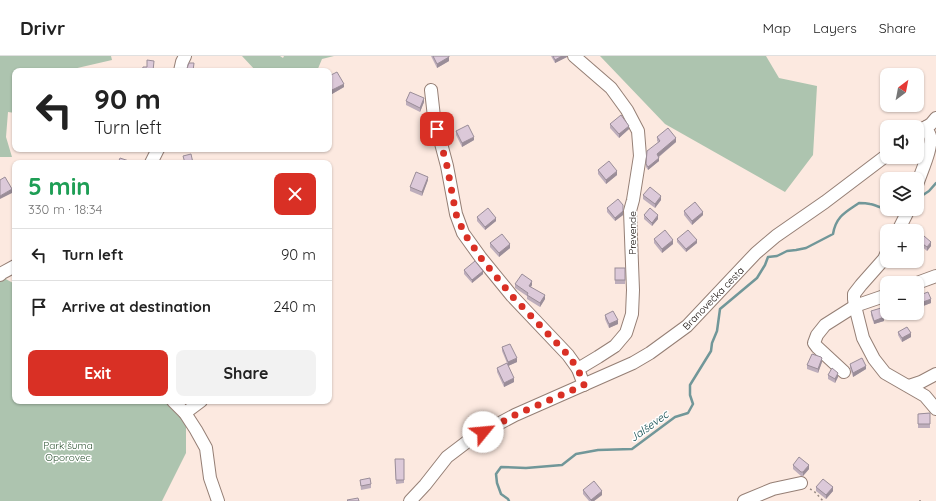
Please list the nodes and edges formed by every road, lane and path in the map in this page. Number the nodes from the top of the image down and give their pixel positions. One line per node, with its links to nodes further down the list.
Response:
1 (185, 56): 3 (street)
2 (574, 56): 17 (street, Prevende)
3 (181, 68)
4 (431, 90): 17 (street)
5 (936, 118): 6 (street)
6 (924, 128)
7 (924, 132): 9 (street)
8 (880, 160): 20 (street, Branovečka cesta)
9 (921, 172)
10 (880, 263): 16 (street)
11 (12, 268): 12 (street)
12 (0, 275)
13 (936, 276): 14 (street)
14 (924, 281)
15 (880, 297): 16 (street)
16 (855, 306): 18 (street); 21 (street)
17 (578, 369): 20 (street)
18 (844, 372)
19 (936, 374): 21 (street)
20 (584, 385): 28 (street, Branovečka cesta)
21 (909, 386): 24 (street)
22 (176, 404): 25 (street)
23 (197, 404): 25 (street)
24 (936, 409)
25 (185, 413): 27 (street)
26 (801, 483): 29 (street); 30 (path)
27 (218, 501)
28 (410, 501)
29 (744, 501)
30 (823, 501)

